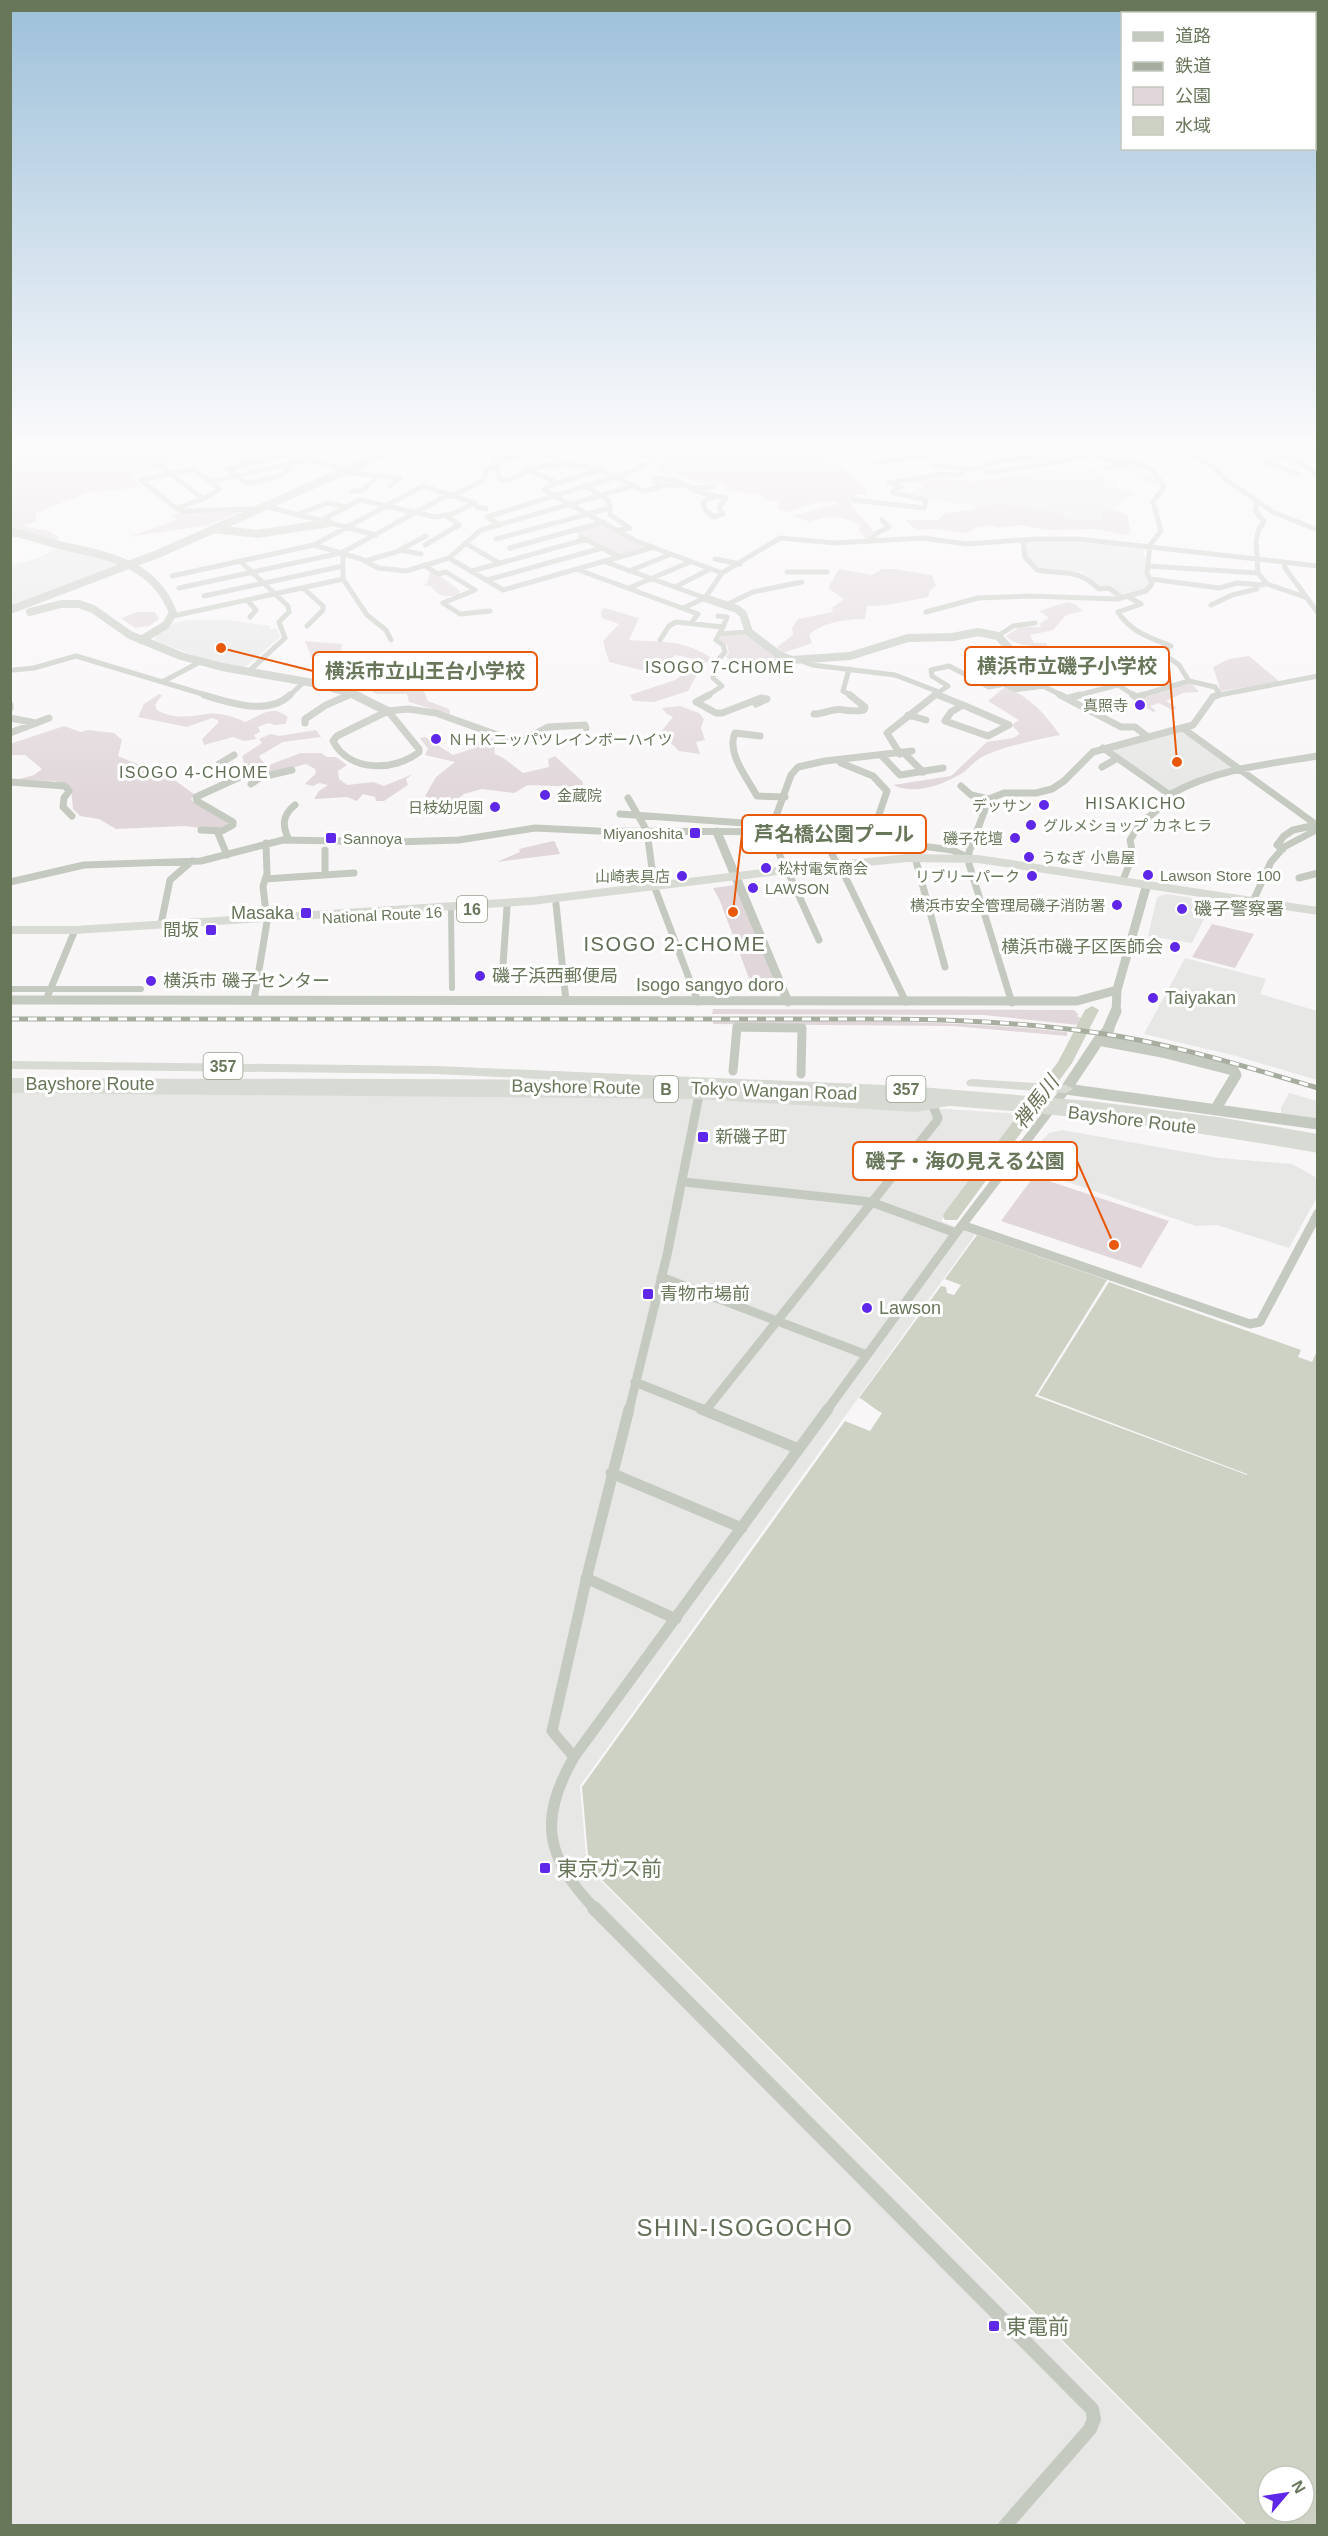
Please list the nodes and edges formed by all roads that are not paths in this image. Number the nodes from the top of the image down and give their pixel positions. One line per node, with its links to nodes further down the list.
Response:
1 (125, 562): 28 (street)
2 (142, 562): 28 (street)
3 (233, 562): 39 (street)
4 (241, 562): 36 (street)
5 (296, 562): 36 (street)
6 (343, 562): 29 (street)
7 (368, 562): 26 (street)
8 (433, 562): 26 (street)
9 (457, 562): 34 (street)
10 (536, 562): 27 (street)
11 (550, 562): 27 (street)
12 (598, 562): 32 (street)
13 (607, 562): 35 (street)
14 (651, 562): 35 (street)
15 (690, 562): 44 (street)
16 (691, 562): 33 (street)
17 (732, 562): 25 (street)
18 (743, 562): 25 (street)
19 (1030, 562): 59 (street)
20 (1148, 562): 30 (street)
21 (1258, 562): 41 (street)
22 (1284, 562): 60 (street)
23 (1287, 562): 31 (street)
24 (499, 563): 34 (street)
25 (740, 564): 40 (street)
26 (424, 565): 50 (street)
27 (540, 565): 42 (street); 46 (street)
28 (134, 566): 67 (street); 71 (street)
29 (343, 566): 45 (street); 49 (street)
30 (1148, 566): 41 (street); 47 (street)
31 (1317, 566)
32 (576, 569): 42 (street); 56 (street)
33 (710, 569): 40 (street); 53 (street)
34 (472, 571): 46 (street)
35 (629, 571): 44 (street)
36 (252, 572): 49 (street); 51 (street)
37 (787, 572): 38 (street)
38 (827, 572)
39 (182, 573): 43 (street); 51 (street)
40 (722, 573): 61 (street)
41 (1258, 573): 52 (street)
42 (556, 575): 46 (street)
43 (172, 576)
44 (651, 578): 53 (street); 56 (street)
45 (343, 579): 55 (street); 83 (street)
46 (485, 579): 50 (street)
47 (1151, 579): 52 (street); 59 (street)
48 (802, 582): 63 (street)
49 (263, 583): 57 (street); 58 (street)
50 (465, 583): 68 (street)
51 (193, 585): 54 (street); 58 (street)
52 (1265, 585): 60 (street); 64 (street)
53 (675, 587): 61 (street)
54 (179, 588)
55 (303, 588): 57 (street); 77 (street)
56 (629, 588): 66 (street)
57 (275, 594): 62 (street); 89 (street)
58 (204, 596): 65 (street)
59 (1125, 597): 69 (street); 92 (street)
60 (1305, 597): 73 (street)
61 (705, 598): 63 (street); 66 (street)
62 (247, 600): 65 (street); 74 (street)
63 (728, 604): 79 (street)
64 (1211, 605)
65 (216, 607): 71 (street)
66 (683, 608): 75 (street)
67 (10, 610)
68 (490, 611)
69 (926, 612)
70 (10, 616): 82 (street)
71 (173, 616): 82 (street)
72 (718, 616): 78 (street)
73 (1317, 616)
74 (250, 617)
75 (691, 623): 78 (street); 84 (street)
76 (1035, 623): 81 (street)
77 (307, 626)
78 (723, 627): 80 (street)
79 (748, 632): 80 (street); 85 (street)
80 (718, 634): 100 (street)
81 (998, 636): 85 (street); 94 (street)
82 (141, 640): 86 (street)
83 (391, 640)
84 (660, 640)
85 (802, 661): 87 (street)
86 (200, 662): 89 (street); 91 (street)
87 (849, 669): 97 (street); 103 (street)
88 (14, 670): 91 (street)
89 (248, 672): 93 (street)
90 (1317, 676): 98 (street)
91 (164, 681): 93 (street)
92 (1189, 681): 98 (street); 99 (street)
93 (304, 682): 96 (street)
94 (1005, 684): 95 (street); 97 (street)
95 (1041, 685): 99 (street)
96 (354, 693): 102 (street); 109 (street)
97 (938, 693): 101 (street); 104 (street)
98 (1220, 694): 111 (street)
99 (1069, 698): 114 (street)
100 (756, 704)
101 (963, 705): 101 (street)
102 (387, 711): 102 (street); 110 (street)
103 (814, 714)
104 (908, 715): 107 (street); 116 (street)
105 (10, 718): 108 (street)
106 (49, 718): 108 (street)
107 (926, 720)
108 (36, 723): 112 (street)
109 (305, 723)
110 (586, 728)
111 (1184, 729): 114 (street); 125 (street)
112 (10, 733)
113 (760, 736): 132 (street)
114 (1148, 737): 115 (street)
115 (1103, 748): 120 (street); 135 (street)
116 (906, 753): 118 (street); 127 (street)
117 (234, 755): 122 (street)
118 (882, 756): 121 (street); 127 (street)
119 (1317, 756): 125 (street)
120 (1116, 759): 123 (street); 133 (street)
121 (834, 761): 132 (street); 147 (street)
122 (219, 764)
123 (1102, 767)
124 (943, 768): 127 (street)
125 (1240, 768): 133 (street); 140 (street)
126 (292, 770): 130 (street)
127 (923, 772)
128 (240, 777): 143 (street)
129 (10, 782): 138 (street)
130 (251, 784)
131 (961, 786): 135 (street)
132 (784, 797): 142 (street)
133 (1172, 797): 164 (street)
134 (628, 798): 139 (street)
135 (989, 799): 152 (street)
136 (295, 805): 148 (street)
137 (620, 814): 139 (street)
138 (72, 816)
139 (636, 816): 142 (street); 144 (street)
140 (1317, 826): 168 (street)
141 (201, 830): 143 (street)
142 (768, 830): 145 (street); 146 (street); 157 (street)
143 (217, 831): 151 (street)
144 (647, 831): 145 (street); 148 (street); 167 (street)
145 (717, 832): 163 (street)
146 (821, 832): 147 (street); 156 (street)
147 (871, 838): 152 (street)
148 (289, 840): 149 (street)
149 (266, 843): 151 (street); 162 (street)
150 (325, 850): 160 (street)
151 (227, 855): 154 (street)
152 (969, 858): 153 (highway, National Route 16 / 16); 164 (highway, National Route 16 / 16); 191 (street)
153 (930, 859): 155 (highway, National Route 16 / 16); 156 (highway, National Route 16 / 16)
154 (192, 861): 165 (street); 174 (street)
155 (916, 861): 156 (highway, National Route 16 / 16); 179 (street)
156 (839, 866): 157 (highway, National Route 16 / 16); 190 (street)
157 (788, 872): 163 (highway, National Route 16 / 16); 177 (street)
158 (354, 873): 160 (street)
159 (1317, 873): 161 (street)
160 (325, 875): 162 (street)
161 (1299, 878)
162 (265, 879): 173 (street)
163 (737, 879): 167 (highway, National Route 16 / 16); 189 (street)
164 (1123, 880): 166 (highway, National Route 16 / 16)
165 (10, 882)
166 (1147, 884): 168 (highway, National Route 16 / 16); 183 (street)
167 (655, 889): 169 (highway, National Route 16 / 16); 173 (highway, National Route 16 / 16); 188 (street)
168 (1258, 900): 172 (highway, National Route 16 / 16)
169 (556, 904): 170 (highway, National Route 16 / 16); 187 (street)
170 (507, 907): 171 (highway, National Route 16 / 16); 178 (street)
171 (451, 911): 173 (highway, National Route 16 / 16); 180 (street)
172 (1317, 911)
173 (267, 920): 174 (highway, National Route 16 / 16); 176 (highway, National Route 16 / 16); 186 (street)
174 (161, 924): 176 (highway, National Route 16 / 16)
175 (10, 932): 176 (highway, National Route 16 / 16)
176 (74, 933): 184 (street)
177 (819, 940)
178 (503, 965)
179 (945, 967)
180 (452, 988)
181 (10, 989): 184 (street)
182 (141, 989): 184 (street)
183 (1117, 990): 191 (street, Isogo sangyo doro); 192 (street)
184 (48, 994): 185 (street, Isogo sangyo doro); 186 (street, Isogo sangyo doro)
185 (10, 1000)
186 (254, 1000): 187 (street, Isogo sangyo doro)
187 (566, 1002): 188 (street, Isogo sangyo doro)
188 (698, 1002): 189 (street, Isogo sangyo doro)
189 (788, 1002): 190 (street, Isogo sangyo doro)
190 (906, 1002): 191 (street, Isogo sangyo doro)
191 (1012, 1003)
192 (1109, 1029): 193 (street); 194 (street)
193 (1103, 1041): 194 (street); 209 (street)
194 (1091, 1053): 204 (street)
195 (10, 1065): 196 (highway, Tokyo Wangan Road / 357)
196 (436, 1070): 197 (highway, 357); 211 (highway, Tokyo Wangan Road / 357)
197 (733, 1071): 199 (highway, 357); 199 (street)
198 (10, 1074): 211 (highway, Bayshore Route / B)
199 (801, 1074): 200 (highway, 357)
200 (859, 1077): 202 (highway, 357); 207 (highway, 357)
201 (10, 1083): 212 (highway, Bayshore Route / B)
202 (1015, 1086): 204 (highway, 357); 208 (highway, 357)
203 (10, 1089): 205 (highway, Tokyo Wangan Road / 357)
204 (1066, 1089): 209 (street); 216 (street)
205 (436, 1092): 206 (highway, 357); 212 (highway, Tokyo Wangan Road / 357)
206 (699, 1095): 207 (highway, 357); 213 (street)
207 (863, 1103): 208 (highway, 357)
208 (933, 1107): 214 (street)
209 (1215, 1110): 210 (street)
210 (1317, 1124)
211 (1317, 1138)
212 (1317, 1147)
213 (684, 1182): 214 (street); 217 (street)
214 (871, 1202): 216 (street); 218 (street)
215 (1317, 1213): 216 (street)
216 (959, 1229): 219 (street)
217 (661, 1277): 218 (street); 220 (street)
218 (777, 1321): 219 (street); 221 (street)
219 (867, 1355): 222 (street)
220 (635, 1382): 221 (street); 223 (street)
221 (706, 1411): 222 (street)
222 (799, 1449): 224 (street)
223 (611, 1473): 224 (street); 225 (street)
224 (742, 1528): 226 (street)
225 (586, 1578): 226 (street); 227 (street)
226 (676, 1618): 227 (street)
227 (574, 1757): 228 (street)
228 (1005, 2526)

